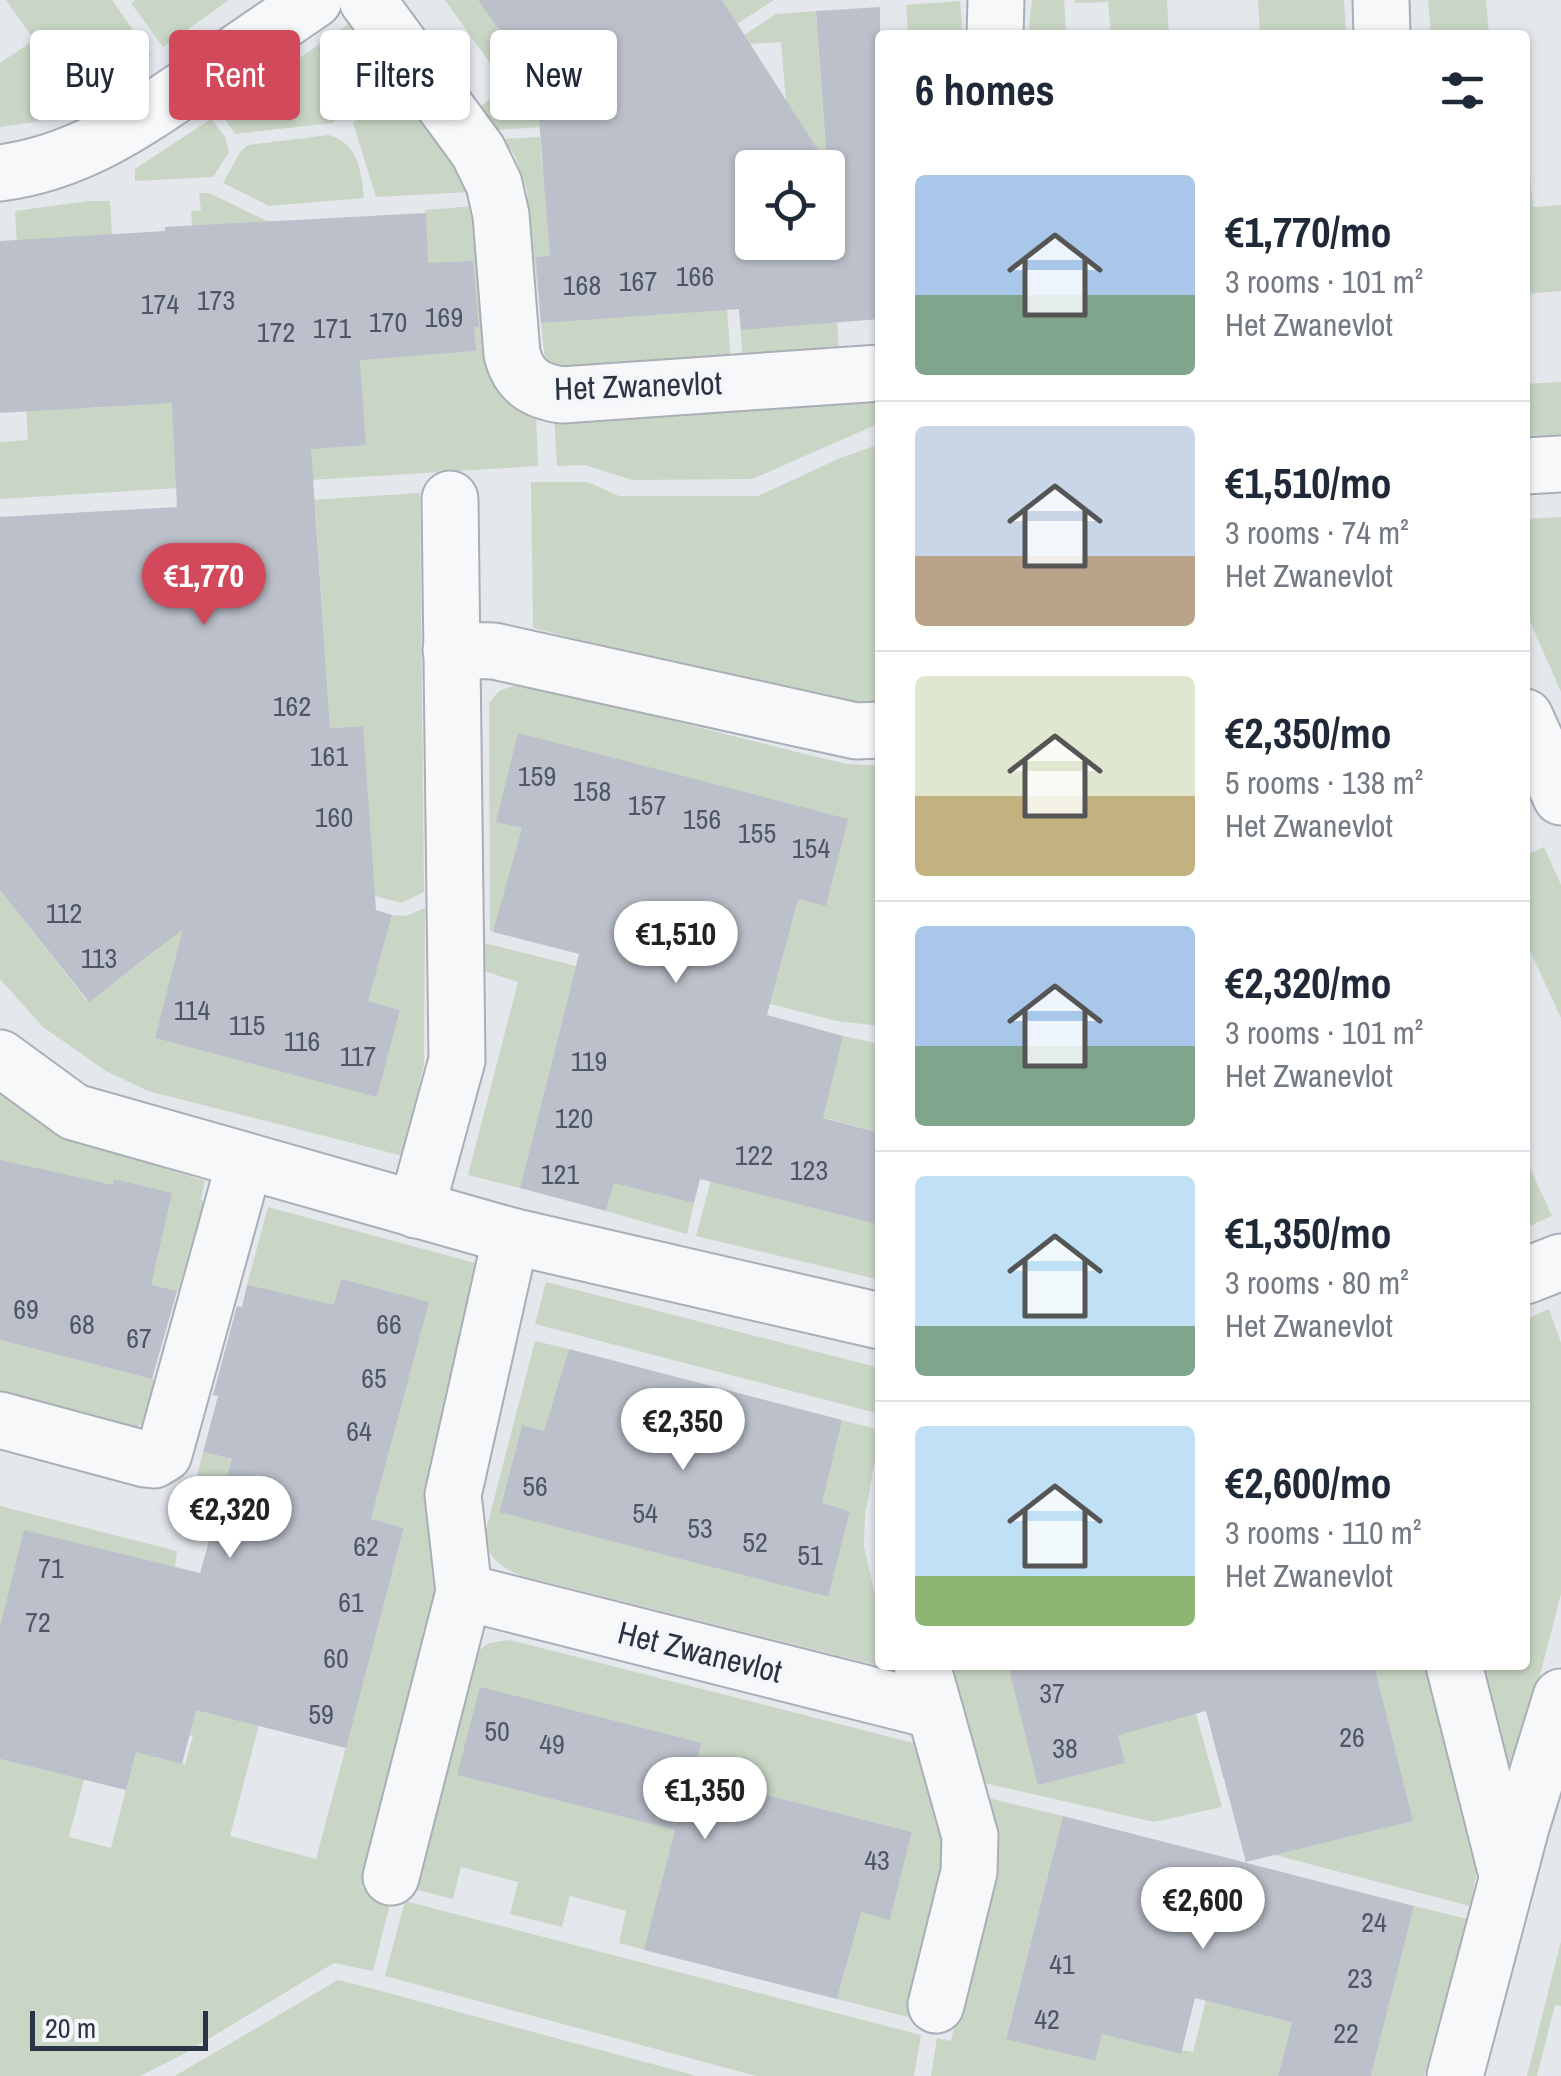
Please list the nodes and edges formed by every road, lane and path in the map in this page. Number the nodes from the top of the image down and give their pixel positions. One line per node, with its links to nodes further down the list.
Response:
1 (314, 0): 7 (street)
2 (367, 0): 8 (street, Het Zwanevlot)
3 (996, 0): 5 (street)
4 (1381, 0): 6 (street)
5 (995, 30)
6 (1382, 30)
7 (0, 172)
8 (875, 372)
9 (1561, 464): 10 (street)
10 (1530, 466)
11 (450, 498): 12 (street)
12 (451, 650): 14 (street); 18 (street)
13 (1530, 729): 15 (street)
14 (875, 730)
15 (1561, 797)
16 (0, 1058): 17 (street)
17 (244, 1161): 18 (street); 21 (street)
18 (416, 1210): 19 (street)
19 (511, 1236): 20 (street); 22 (street)
20 (875, 1319)
21 (0, 1420)
22 (464, 1592): 24 (street, Het Zwanevlot); 26 (street)
23 (1455, 1670): 27 (street)
24 (929, 1688): 28 (street, Het Zwanevlot)
25 (1561, 1697): 27 (street)
26 (391, 1877)
27 (1508, 1877): 29 (street)
28 (936, 2005)
29 (1456, 2076)

